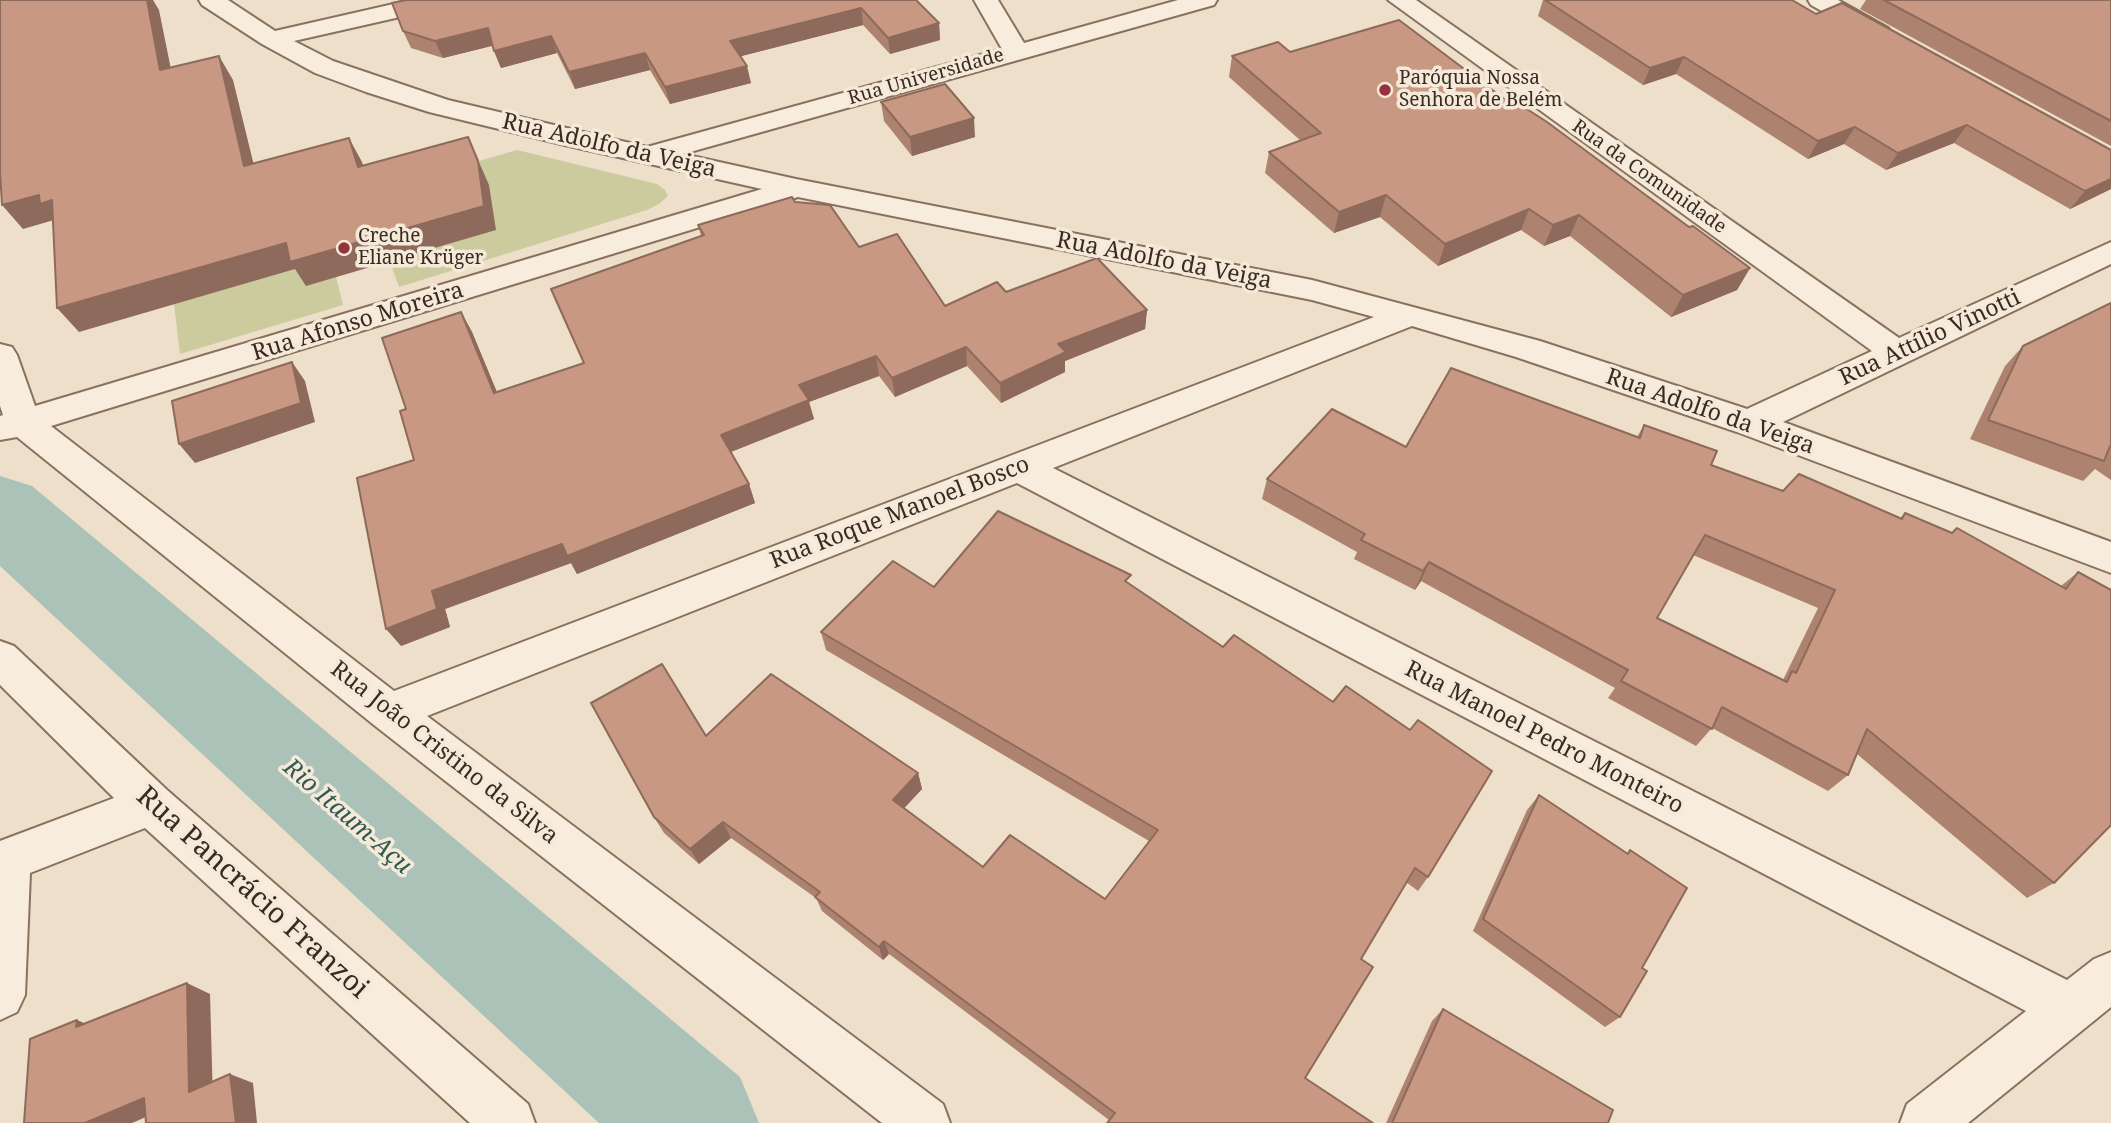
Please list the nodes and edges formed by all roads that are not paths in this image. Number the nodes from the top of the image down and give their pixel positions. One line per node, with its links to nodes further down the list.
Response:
1 (211, 0): 7 (street, Rua Adolfo da Veiga)
2 (444, 0): 7 (street)
3 (986, 0): 9 (street)
4 (1205, 0): 9 (street, Rua Universidade)
5 (1400, 0): 14 (street, Rua da Comunidade)
6 (1820, 0): 8 (street)
7 (271, 39): 10 (street, Rua Adolfo da Veiga)
8 (1905, 47)
9 (1017, 52): 10 (street, Rua Universidade)
10 (648, 155): 11 (street, Rua Adolfo da Veiga)
11 (796, 188): 13 (street, Rua Adolfo da Veiga); 17 (street, Rua Afonso Moreira)
12 (2111, 252): 14 (street, Rua Attílio Vinotti)
13 (1410, 315): 16 (street, Rua Adolfo da Veiga); 18 (street, Rua Roque Manoel Bosco)
14 (1897, 353): 16 (street, Rua Attílio Vinotti)
15 (0, 355): 17 (street)
16 (1749, 424): 19 (street, Rua Adolfo da Veiga)
17 (12, 426): 21 (street, Rua João Cristino da Silva)
18 (1018, 467): 21 (street, Rua Roque Manoel Bosco); 26 (street, Rua Manoel Pedro Monteiro)
19 (2111, 558)
20 (0, 658): 22 (street, Rua Pancrácio Franzoi)
21 (389, 712): 28 (street, Rua João Cristino da Silva)
22 (151, 805): 23 (street); 27 (street, Rua Pancrácio Franzoi)
23 (4, 862): 25 (street)
24 (2111, 976): 26 (street)
25 (0, 995)
26 (2071, 1008): 29 (street)
27 (509, 1123)
28 (924, 1123)
29 (1926, 1123)

